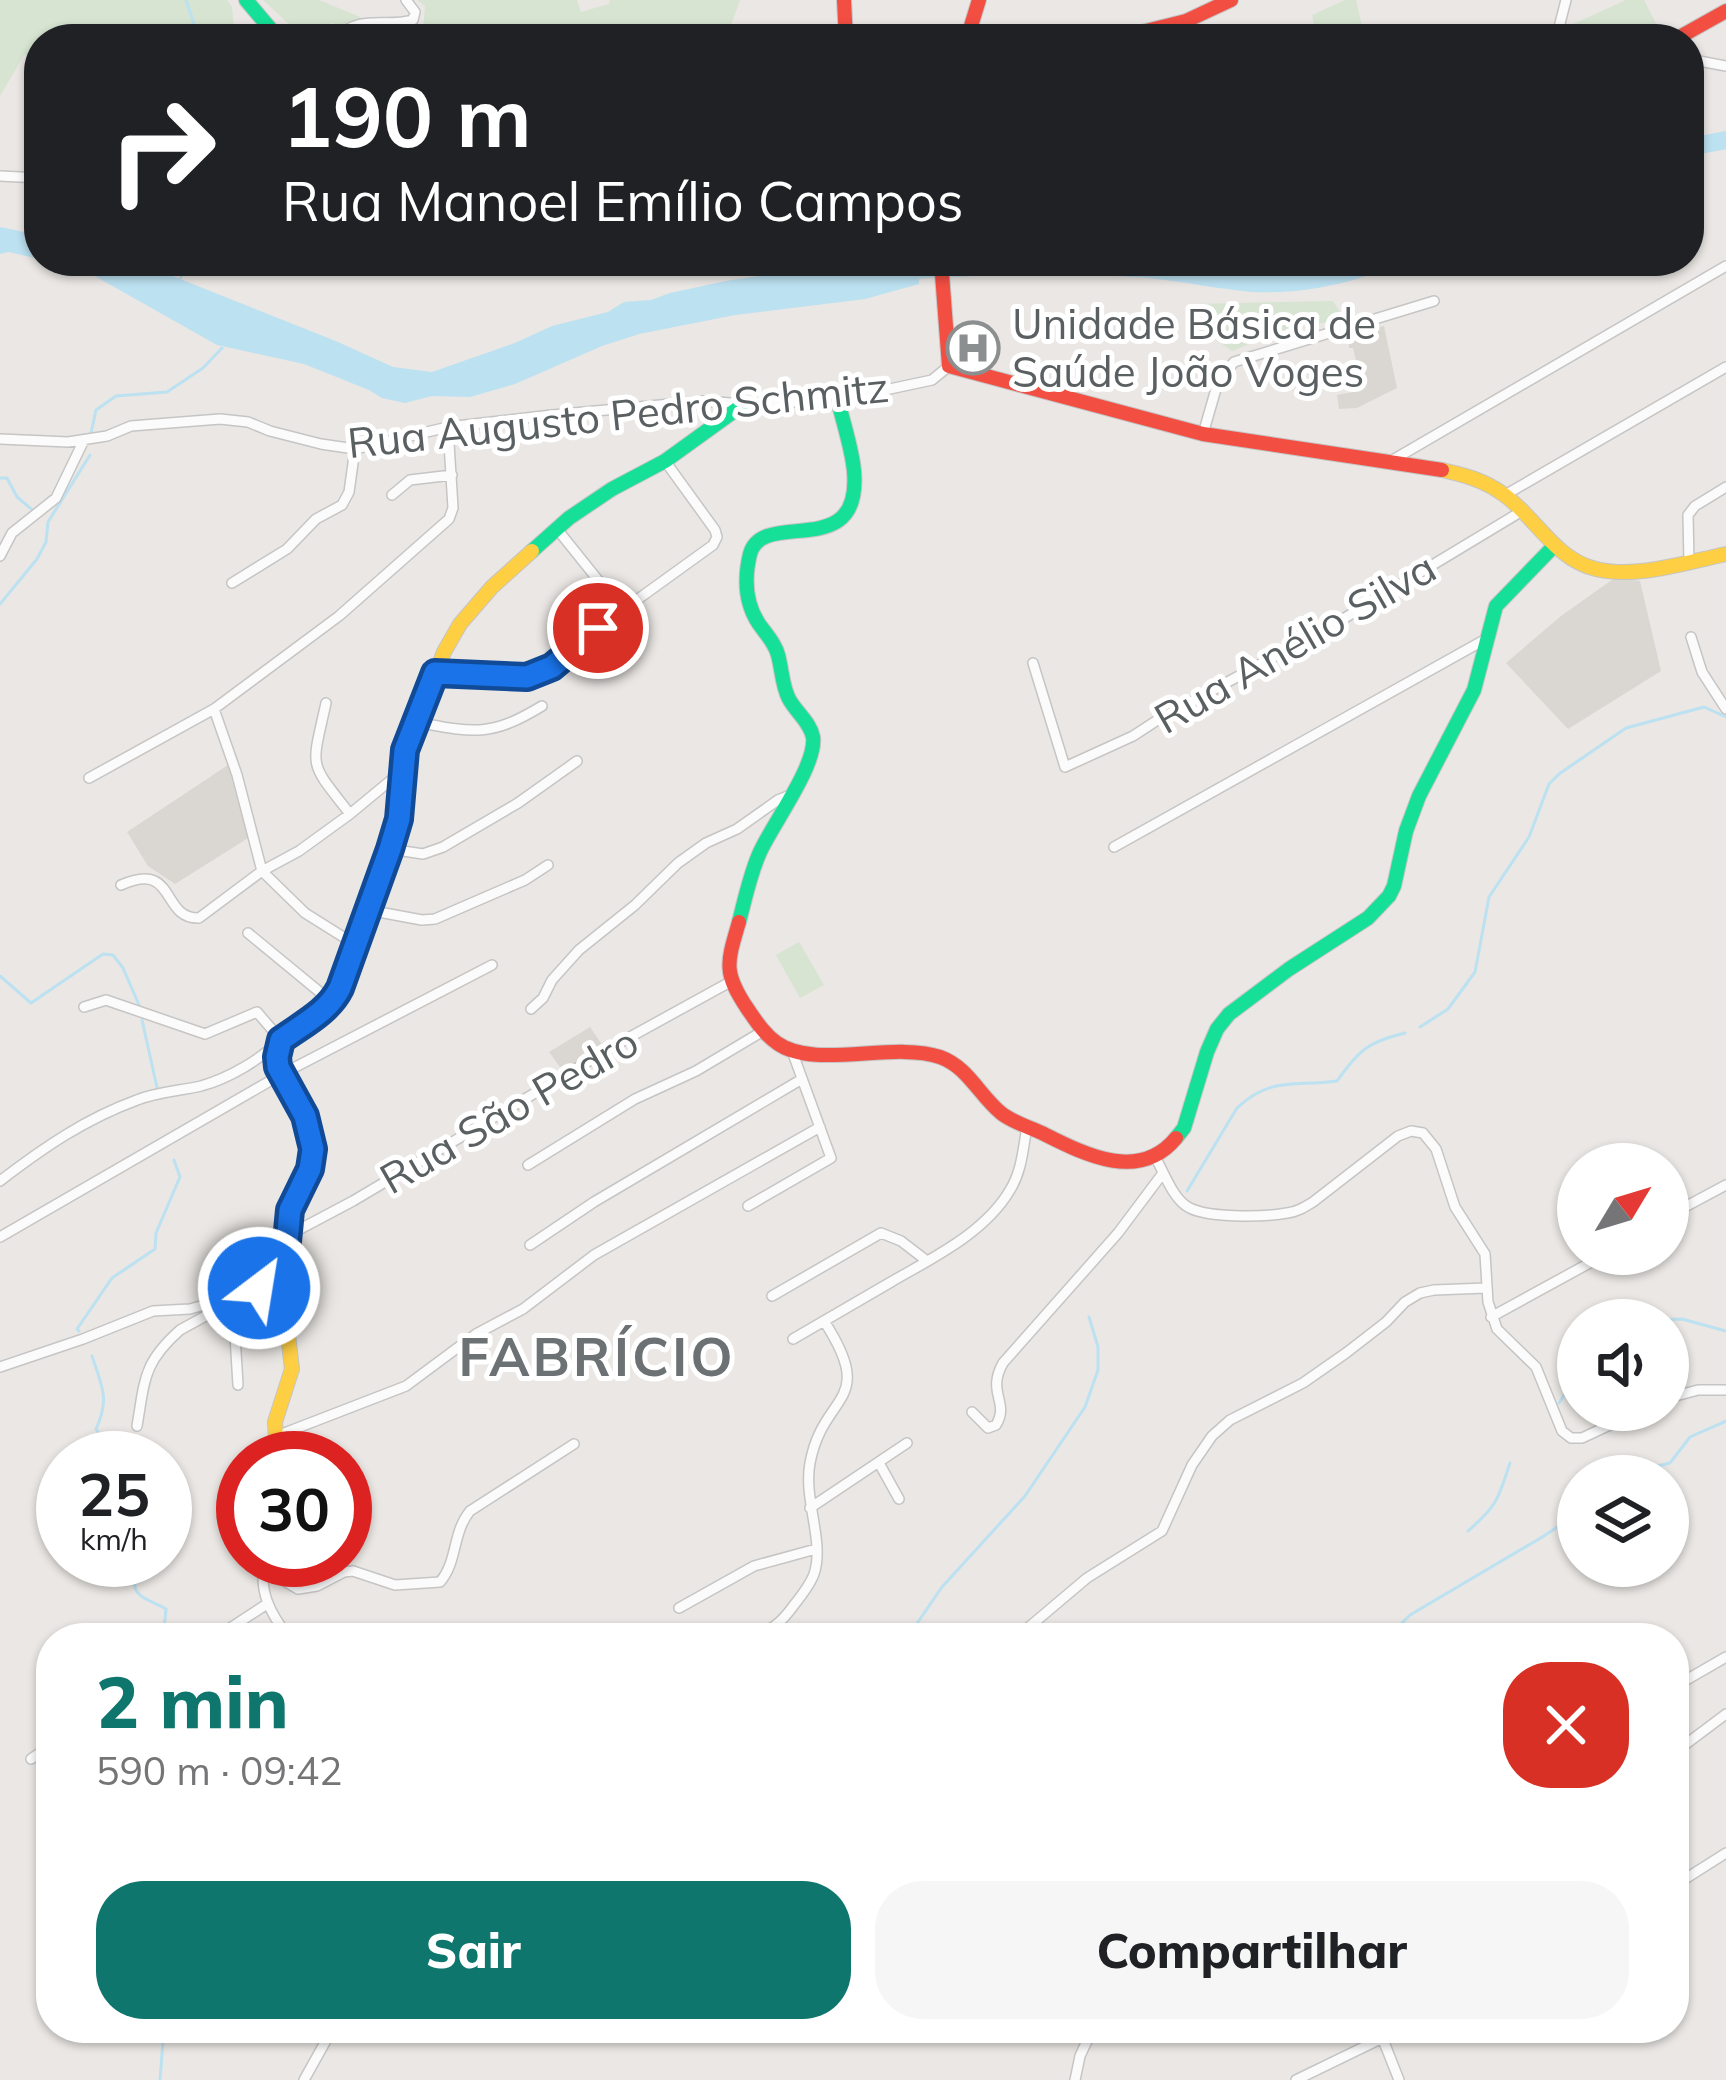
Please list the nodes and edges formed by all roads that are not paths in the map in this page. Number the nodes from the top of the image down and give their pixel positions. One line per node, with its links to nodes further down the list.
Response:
1 (246, 0): 4 (street)
2 (406, 0): 5 (street)
3 (1232, 0): 6 (street)
4 (266, 24)
5 (356, 24)
6 (1176, 24)
7 (1726, 266): 20 (street)
8 (942, 276): 10 (street)
9 (1434, 301): 15 (street)
10 (950, 366): 12 (street, Rua Augusto Pedro Schmitz); 15 (street)
11 (1726, 367): 24 (street)
12 (838, 400): 13 (street, Rua Augusto Pedro Schmitz); 45 (street)
13 (744, 404): 14 (street, Rua Augusto Pedro Schmitz); 19 (street)
14 (448, 427): 18 (street, Rua Augusto Pedro Schmitz); 21 (street)
15 (1203, 434): 20 (street)
16 (0, 440): 17 (street, Rua Augusto Pedro Schmitz)
17 (84, 440): 18 (street, Rua Augusto Pedro Schmitz); 29 (street)
18 (355, 449): 31 (street)
19 (664, 461): 26 (street); 32 (street)
20 (1390, 461): 24 (street)
21 (452, 475): 23 (street); 39 (street)
22 (1726, 487): 30 (street)
23 (392, 494)
24 (1505, 495): 25 (street)
25 (1522, 511): 27 (street); 35 (street, Rua Anélio Silva)
26 (557, 529): 32 (street); 36 (street)
27 (1554, 546): 30 (street); 34 (street)
28 (1726, 554): 30 (street)
29 (0, 556)
30 (1689, 562)
31 (232, 583)
32 (622, 610): 36 (street)
33 (1691, 637): 40 (street)
34 (1486, 639): 47 (street); 67 (street)
35 (1033, 663)
36 (435, 673): 41 (street)
37 (326, 703): 46 (street)
38 (542, 706): 41 (street)
39 (214, 709): 44 (street); 50 (street)
40 (1726, 709)
41 (417, 722): 43 (street)
42 (577, 761): 48 (street)
43 (402, 771): 46 (street); 48 (street)
44 (89, 778)
45 (790, 795): 56 (street); 59 (street)
46 (350, 814): 50 (street)
47 (1114, 847)
48 (390, 849): 52 (street)
49 (548, 865): 52 (street)
50 (262, 872): 51 (street); 54 (street)
51 (121, 885)
52 (368, 910): 54 (street)
53 (248, 934): 57 (street)
54 (356, 945): 57 (street)
55 (492, 965): 63 (street)
56 (730, 982): 60 (street); 74 (street, Rua São Pedro)
57 (333, 1003): 61 (street)
58 (84, 1007): 61 (street)
59 (531, 1009)
60 (763, 1031): 62 (street); 68 (street)
61 (281, 1040): 63 (street); 70 (street)
62 (792, 1051): 64 (street); 66 (street)
63 (281, 1075): 74 (street); 75 (street)
64 (802, 1079): 65 (street); 76 (street)
65 (820, 1127): 72 (street); 94 (street)
66 (1027, 1127): 67 (street); 77 (street)
67 (1155, 1157): 69 (street)
68 (528, 1166)
69 (1163, 1173): 80 (street); 90 (street)
70 (0, 1180)
71 (1726, 1185): 73 (street)
72 (748, 1205)
73 (1689, 1205)
74 (287, 1236): 78 (street)
75 (0, 1237)
76 (530, 1245)
77 (927, 1261): 81 (street); 84 (street)
78 (284, 1266): 82 (street); 86 (street); 93 (street)
79 (1568, 1275): 83 (street)
80 (1486, 1288): 83 (street); 110 (street)
81 (772, 1296)
82 (233, 1303): 87 (street); 92 (street)
83 (1491, 1317): 91 (street)
84 (824, 1321): 85 (street); 101 (street)
85 (793, 1339)
86 (0, 1367)
87 (238, 1385)
88 (1726, 1390): 89 (street)
89 (1689, 1392)
90 (972, 1412)
91 (1557, 1420)
92 (137, 1426)
93 (275, 1431)
94 (289, 1431)
95 (1565, 1431): 96 (street)
96 (1599, 1431)
97 (574, 1444): 103 (street)
98 (907, 1444): 99 (street)
99 (879, 1462): 100 (street); 101 (street)
100 (899, 1498)
101 (810, 1508): 102 (street)
102 (816, 1549): 106 (street); 109 (street)
103 (372, 1577)
104 (263, 1587): 105 (street)
105 (267, 1604): 107 (street); 108 (street)
106 (680, 1608)
107 (238, 1623)
108 (279, 1623)
109 (778, 1623)
110 (1034, 1623)
111 (1726, 1657): 112 (street)
112 (1689, 1678)
113 (1726, 1714): 114 (street)
114 (1689, 1742)
115 (36, 1756): 116 (street)
116 (31, 1759)
117 (1726, 1852): 118 (street)
118 (1689, 1876)
119 (325, 2043): 123 (street)
120 (1086, 2043): 124 (street)
121 (1372, 2043): 125 (street)
122 (1384, 2043): 126 (street)
123 (304, 2080)
124 (1075, 2080)
125 (1296, 2080)
126 (1399, 2080)

